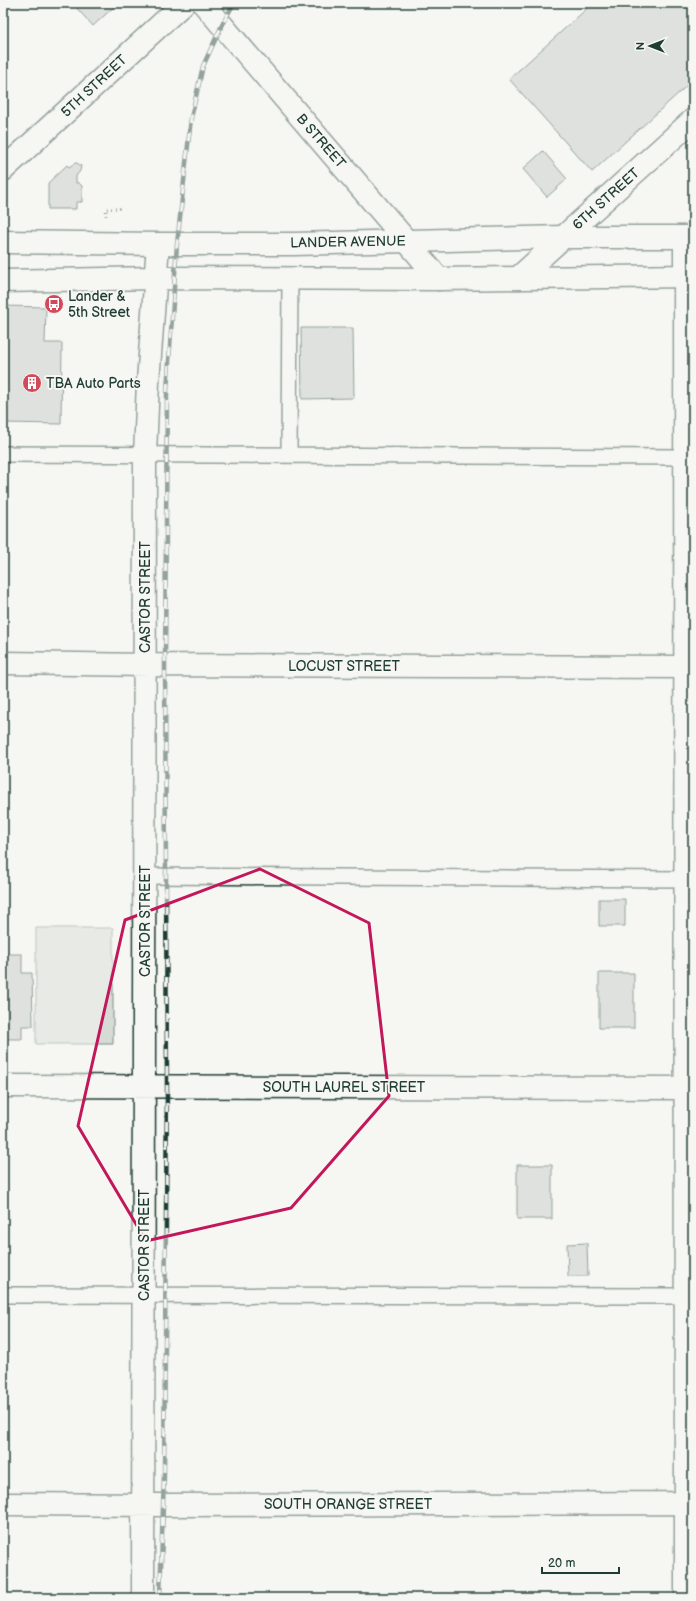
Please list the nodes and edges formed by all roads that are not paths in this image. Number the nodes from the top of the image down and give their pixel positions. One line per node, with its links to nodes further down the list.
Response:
1 (184, 3): 4 (street, 5TH STREET)
2 (203, 3): 7 (street, B STREET)
3 (693, 120): 5 (street, 6TH STREET)
4 (3, 170)
5 (563, 237): 6 (street, LANDER AVENUE); 7 (street, LANDER AVENUE); 12 (street, 6TH STREET)
6 (689, 237): 10 (street)
7 (408, 241): 9 (street, LANDER AVENUE); 14 (street, B STREET)
8 (3, 242): 9 (street, LANDER AVENUE)
9 (158, 244): 11 (street, CASTOR STREET)
10 (689, 276): 12 (street); 19 (street)
11 (155, 278): 13 (street); 15 (street); 17 (street, CASTOR STREET)
12 (518, 278): 14 (street)
13 (290, 279): 14 (street); 18 (lane)
14 (439, 279)
15 (3, 281)
16 (3, 454): 17 (lane)
17 (145, 455): 18 (lane); 21 (street, CASTOR STREET)
18 (289, 455): 19 (lane)
19 (685, 457): 22 (street)
20 (3, 663): 21 (street, LOCUST STREET)
21 (145, 665): 22 (street, LOCUST STREET); 23 (street, CASTOR STREET)
22 (685, 667): 24 (street)
23 (146, 876): 24 (lane); 27 (street, CASTOR STREET)
24 (685, 879): 25 (street)
25 (689, 932): 28 (street)
26 (3, 1086): 27 (street, SOUTH LAUREL STREET)
27 (145, 1086): 28 (street, SOUTH LAUREL STREET); 30 (street, CASTOR STREET)
28 (685, 1088): 31 (street)
29 (3, 1295): 30 (lane)
30 (144, 1295): 31 (lane); 34 (street, CASTOR STREET)
31 (685, 1296): 32 (street)
32 (689, 1503): 34 (street, SOUTH ORANGE STREET); 36 (street)
33 (3, 1504): 34 (street, SOUTH ORANGE STREET)
34 (144, 1505): 35 (street, CASTOR STREET)
35 (143, 1598)
36 (686, 1598)

